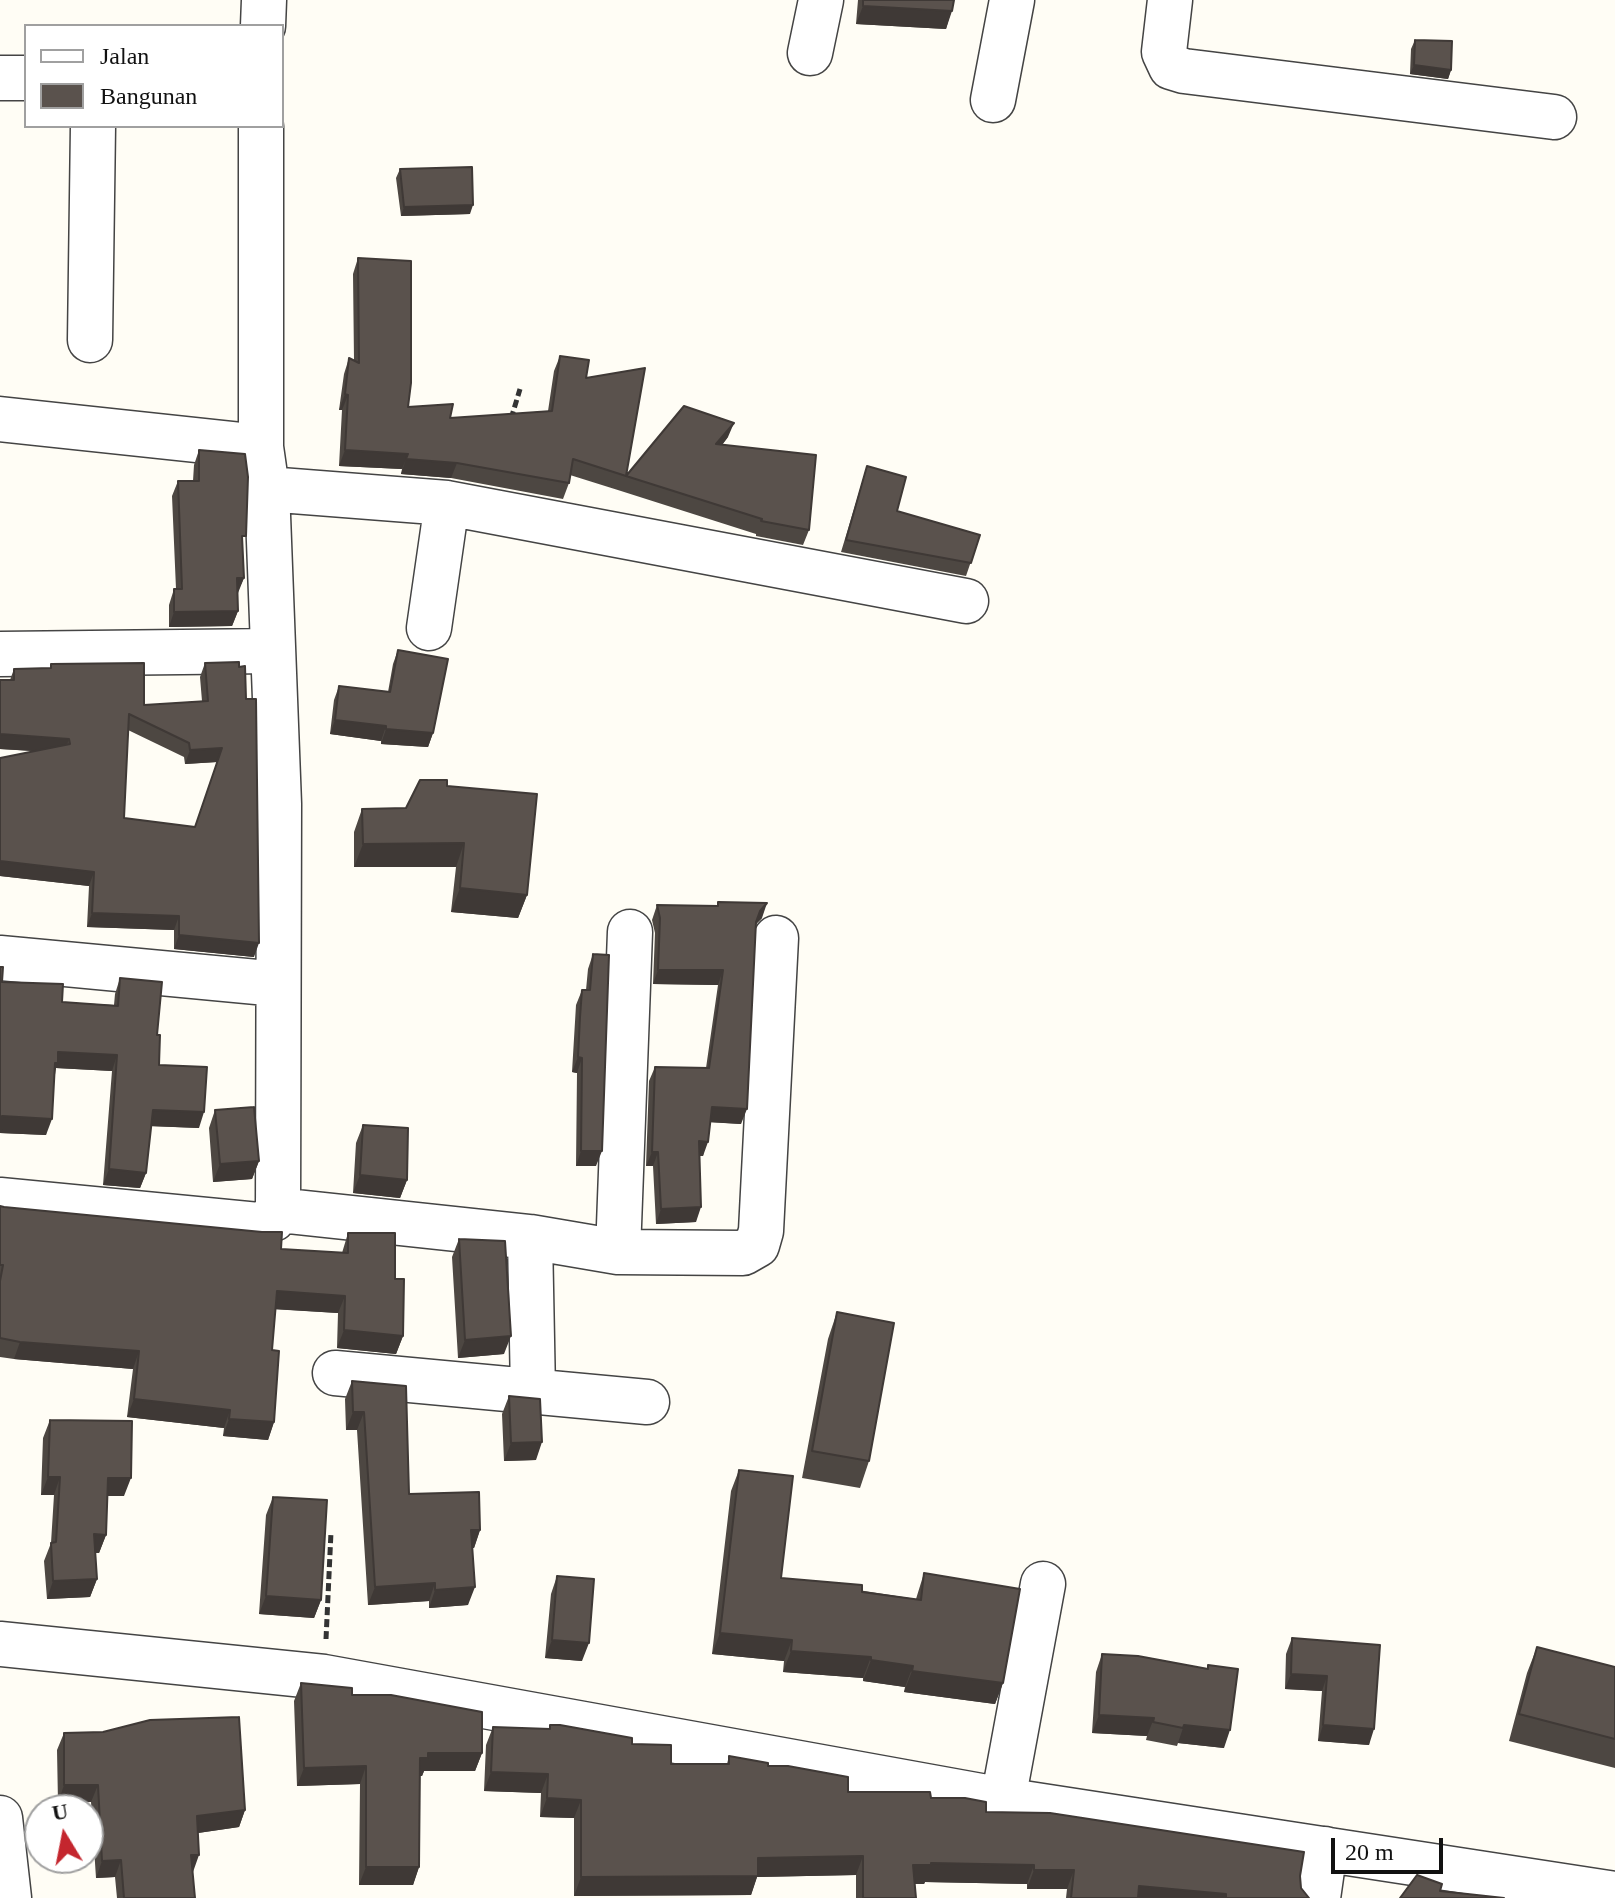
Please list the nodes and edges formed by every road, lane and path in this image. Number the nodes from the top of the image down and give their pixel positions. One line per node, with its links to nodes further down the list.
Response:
1 (264, 0): 5 (street)
2 (821, 0): 6 (street)
3 (1012, 0): 9 (street)
4 (1170, 0): 10 (street)
5 (263, 24)
6 (810, 53)
7 (0, 78): 8 (street)
8 (24, 78)
9 (993, 100)
10 (1554, 117)
11 (93, 128): 13 (street)
12 (261, 128): 17 (street)
13 (90, 340)
14 (520, 389): 16 (path)
15 (0, 419): 17 (street)
16 (511, 420)
17 (261, 447): 18 (street)
18 (267, 489): 19 (street); 22 (street)
19 (447, 503): 20 (street); 21 (street)
20 (966, 601)
21 (429, 628)
22 (273, 651): 23 (street); 27 (street)
23 (0, 654)
24 (630, 932): 31 (street)
25 (776, 938): 31 (street)
26 (0, 958): 27 (street)
27 (278, 984): 29 (street)
28 (0, 1200): 29 (street)
29 (278, 1210): 30 (street)
30 (530, 1237): 31 (street); 33 (street)
31 (618, 1252)
32 (335, 1373): 33 (street)
33 (533, 1392): 34 (street)
34 (647, 1402)
35 (331, 1532): 38 (path)
36 (1043, 1584): 39 (street)
37 (0, 1644): 38 (street)
38 (324, 1677): 39 (street)
39 (1003, 1800): 41 (street)
40 (0, 1818): 44 (street)
41 (1325, 1849): 42 (street); 45 (street)
42 (1518, 1889): 43 (street)
43 (1615, 1894)
44 (9, 1898)
45 (1318, 1898)

